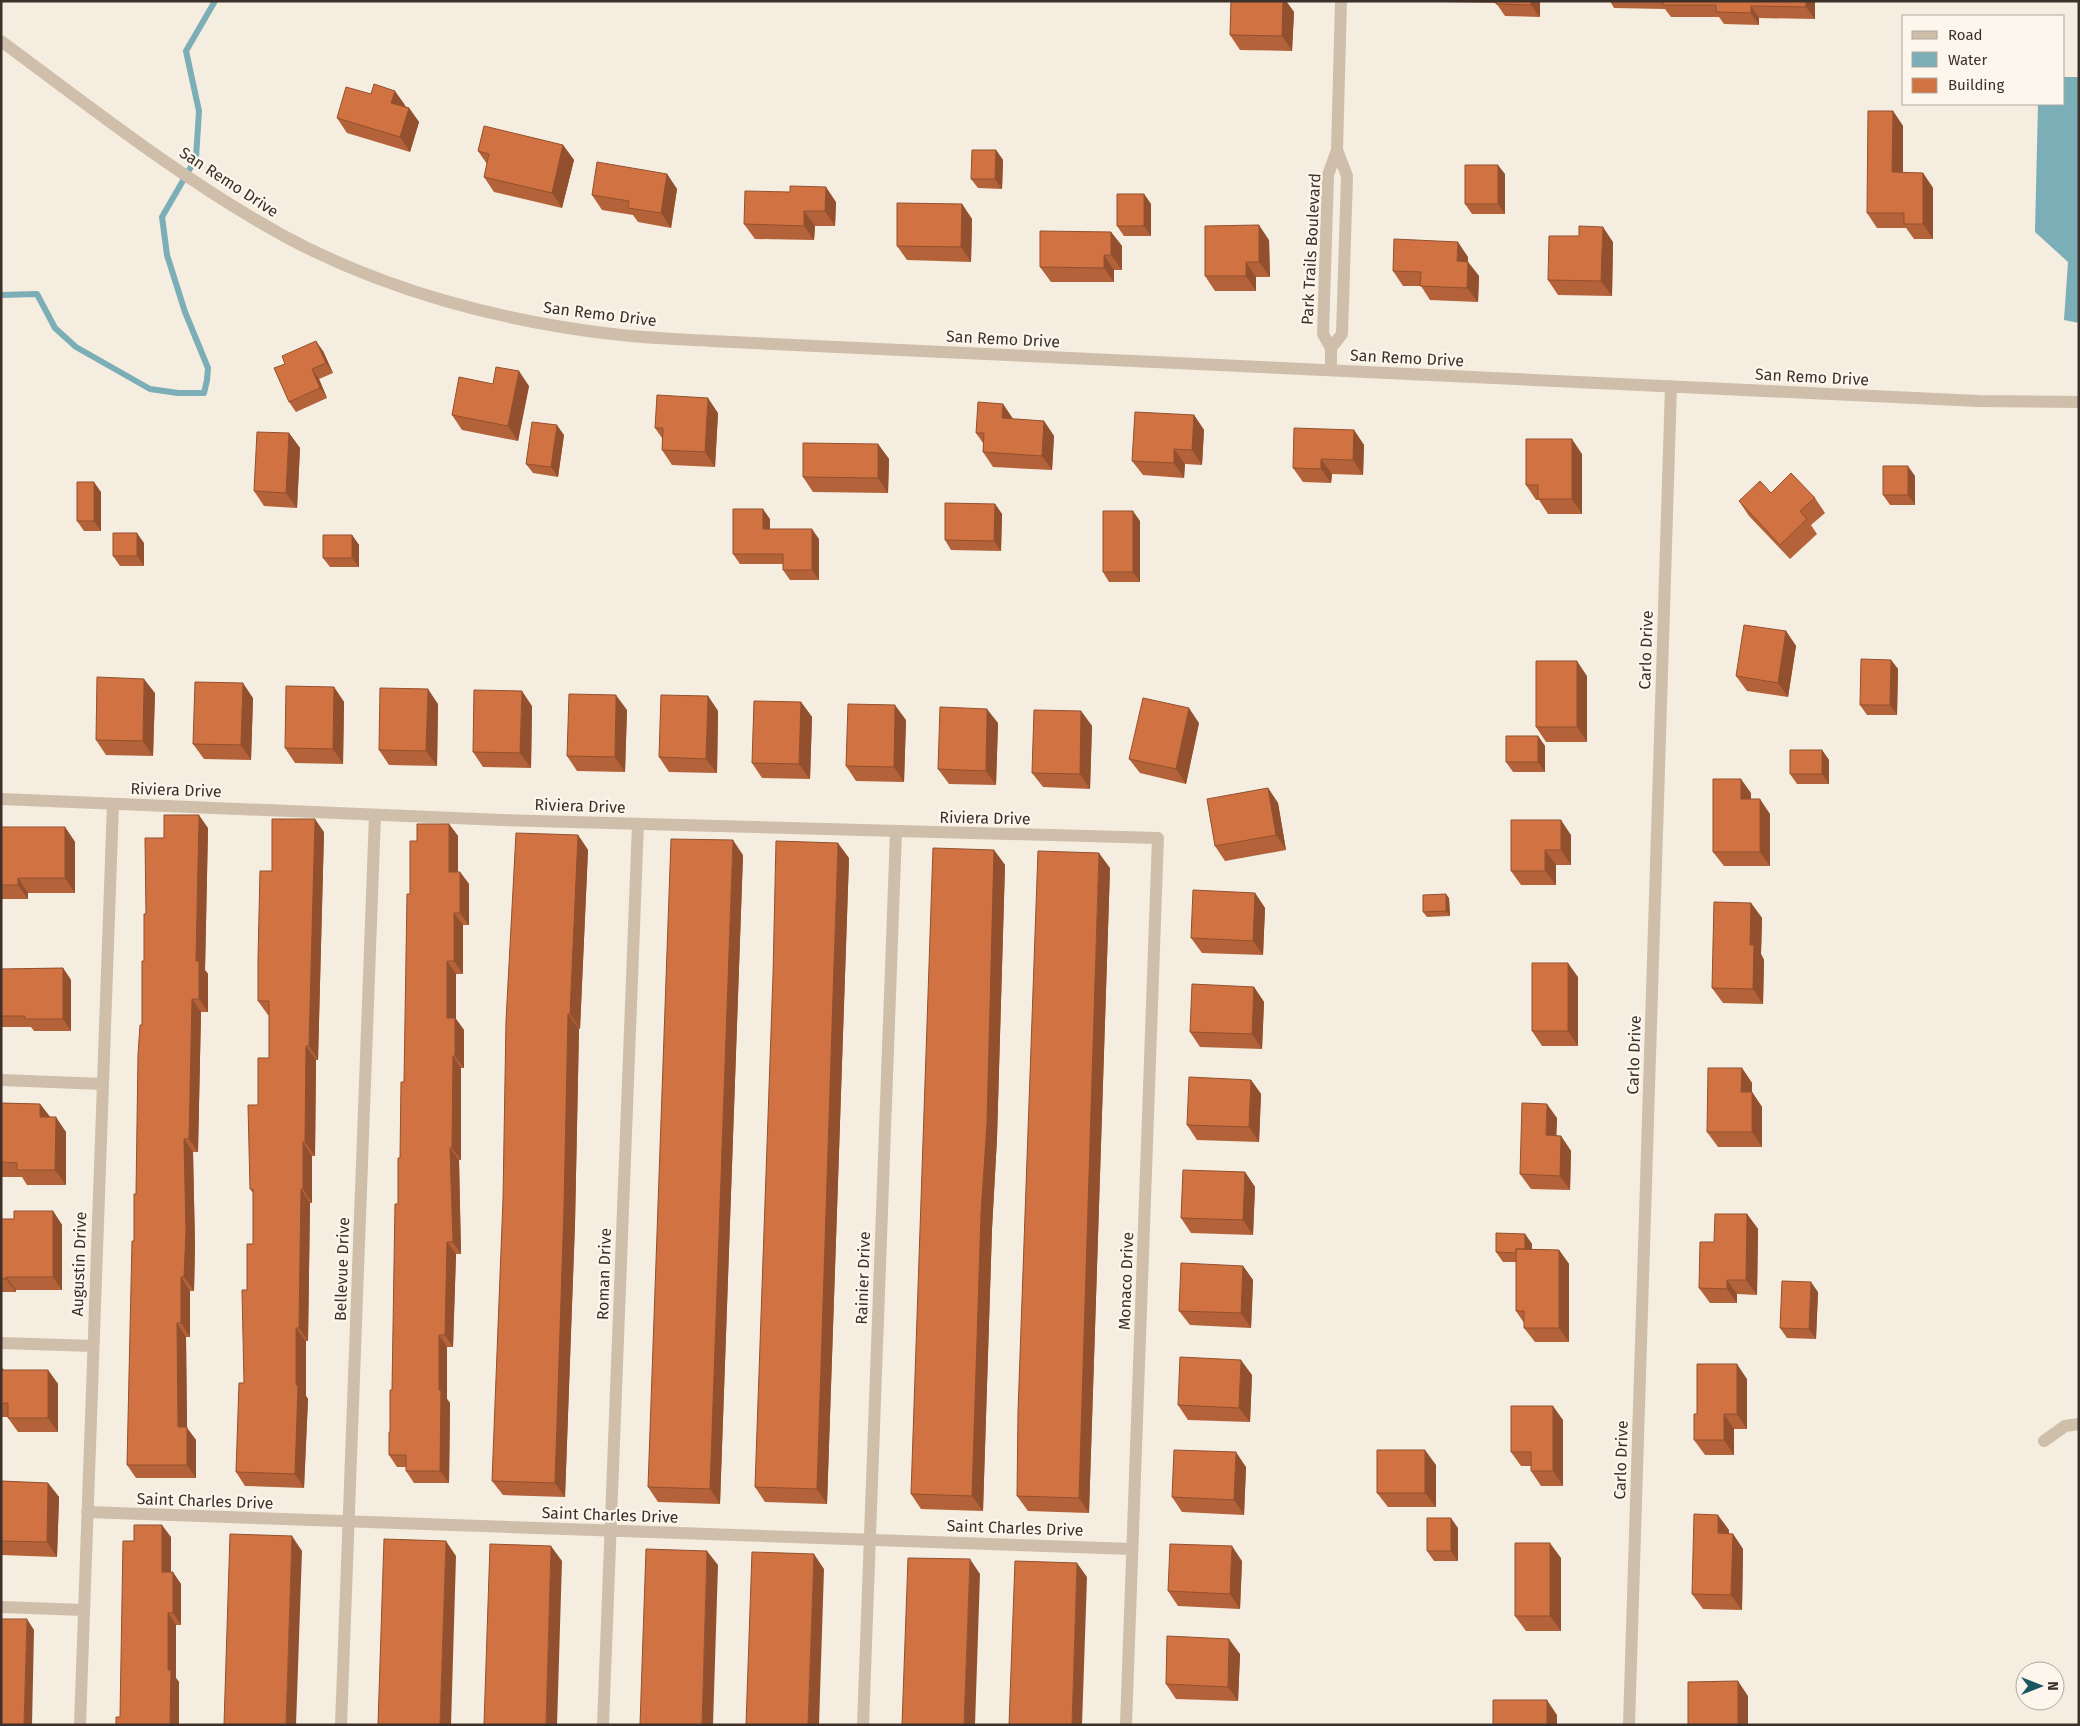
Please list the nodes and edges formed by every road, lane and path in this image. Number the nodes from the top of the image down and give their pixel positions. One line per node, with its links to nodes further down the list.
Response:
1 (1342, 1): 3 (street, Park Trails Boulevard)
2 (1, 41): 5 (street, San Remo Drive)
3 (1337, 150): 4 (street, Park Trails Boulevard); 4 (street, Park Trails Boulevard)
4 (1331, 348): 5 (street, Park Trails Boulevard)
5 (1331, 370): 6 (street, San Remo Drive)
6 (1671, 386): 7 (street, San Remo Drive); 32 (street, Carlo Drive)
7 (2079, 402)
8 (1, 800): 9 (street, Riviera Drive)
9 (113, 804): 10 (street, Riviera Drive); 15 (street, Augustin Drive)
10 (375, 815): 11 (street, Riviera Drive); 21 (street, Bellevue Drive)
11 (638, 824): 12 (street, Riviera Drive); 22 (street, Roman Drive)
12 (896, 832): 13 (street, Riviera Drive); 23 (street, Rainier Drive)
13 (1158, 838): 24 (street, Monaco Drive)
14 (1, 1080): 15 (street)
15 (102, 1084): 17 (street, Augustin Drive)
16 (1, 1342): 17 (street)
17 (93, 1346): 20 (street, Augustin Drive)
18 (2079, 1424): 19 (street)
19 (2044, 1441)
20 (87, 1512): 21 (street, Saint Charles Drive); 26 (street, Augustin Drive)
21 (348, 1522): 22 (street, Saint Charles Drive); 28 (street, Bellevue Drive)
22 (610, 1531): 23 (street, Saint Charles Drive); 29 (street, Roman Drive)
23 (869, 1540): 24 (street, Saint Charles Drive); 30 (street, Rainier Drive)
24 (1132, 1548): 31 (street, Monaco Drive)
25 (1, 1607): 26 (street)
26 (84, 1610): 27 (street, Augustin Drive)
27 (80, 1725)
28 (341, 1725)
29 (603, 1725)
30 (863, 1725)
31 (1126, 1725)
32 (1628, 1725)

